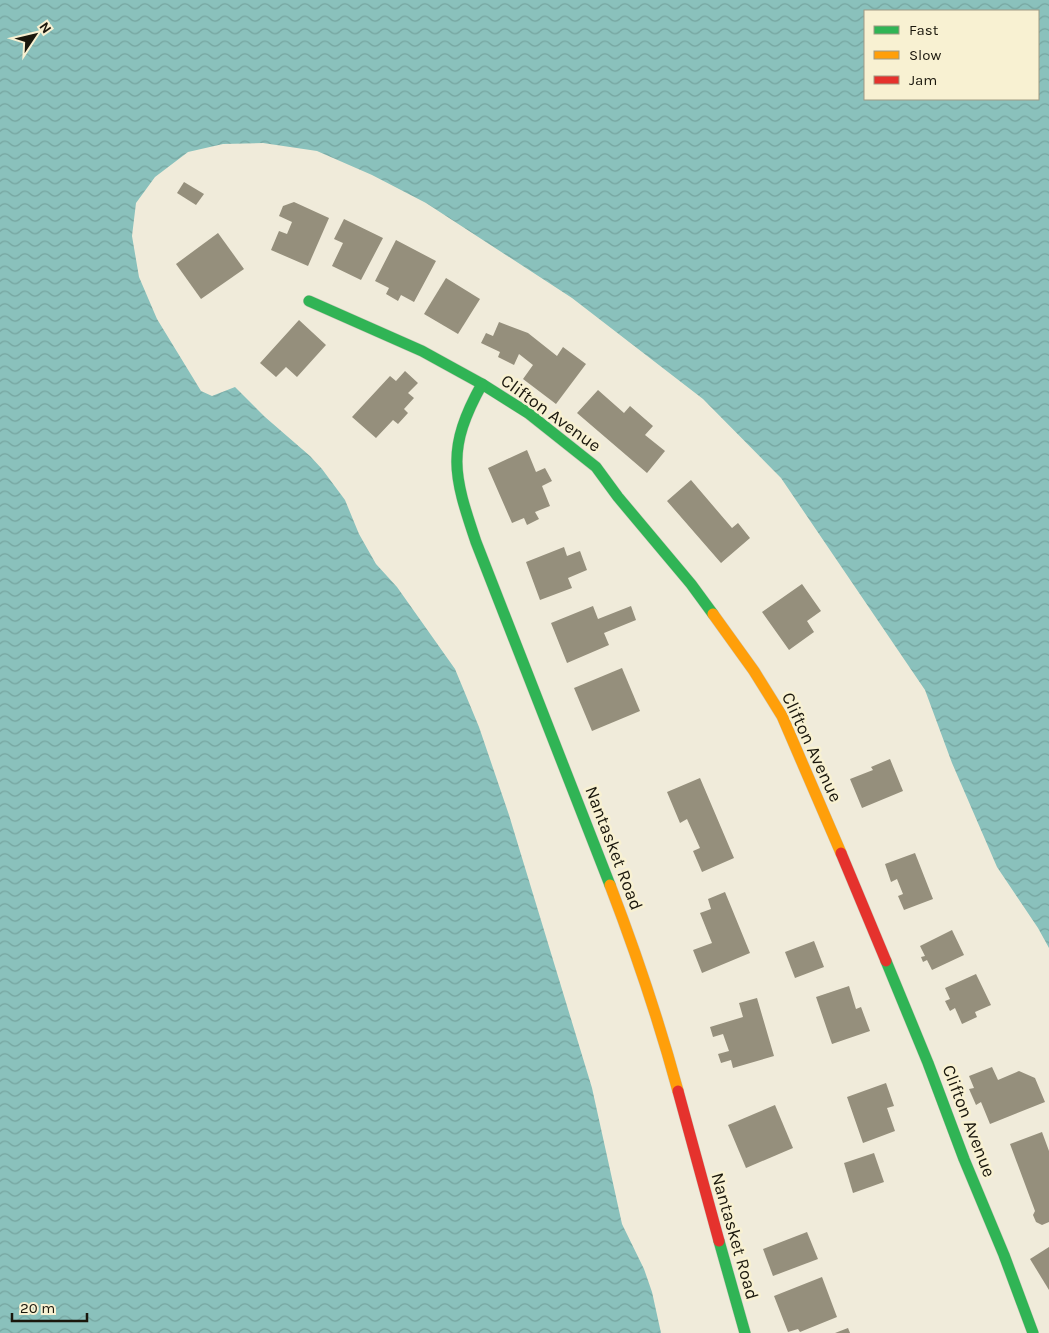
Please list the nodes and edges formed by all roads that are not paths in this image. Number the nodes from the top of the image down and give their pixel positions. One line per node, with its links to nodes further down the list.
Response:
1 (309, 301): 2 (street, Clifton Avenue)
2 (482, 384): 3 (street, Nantasket Road); 4 (street, Clifton Avenue)
3 (745, 1333)
4 (1033, 1333)

